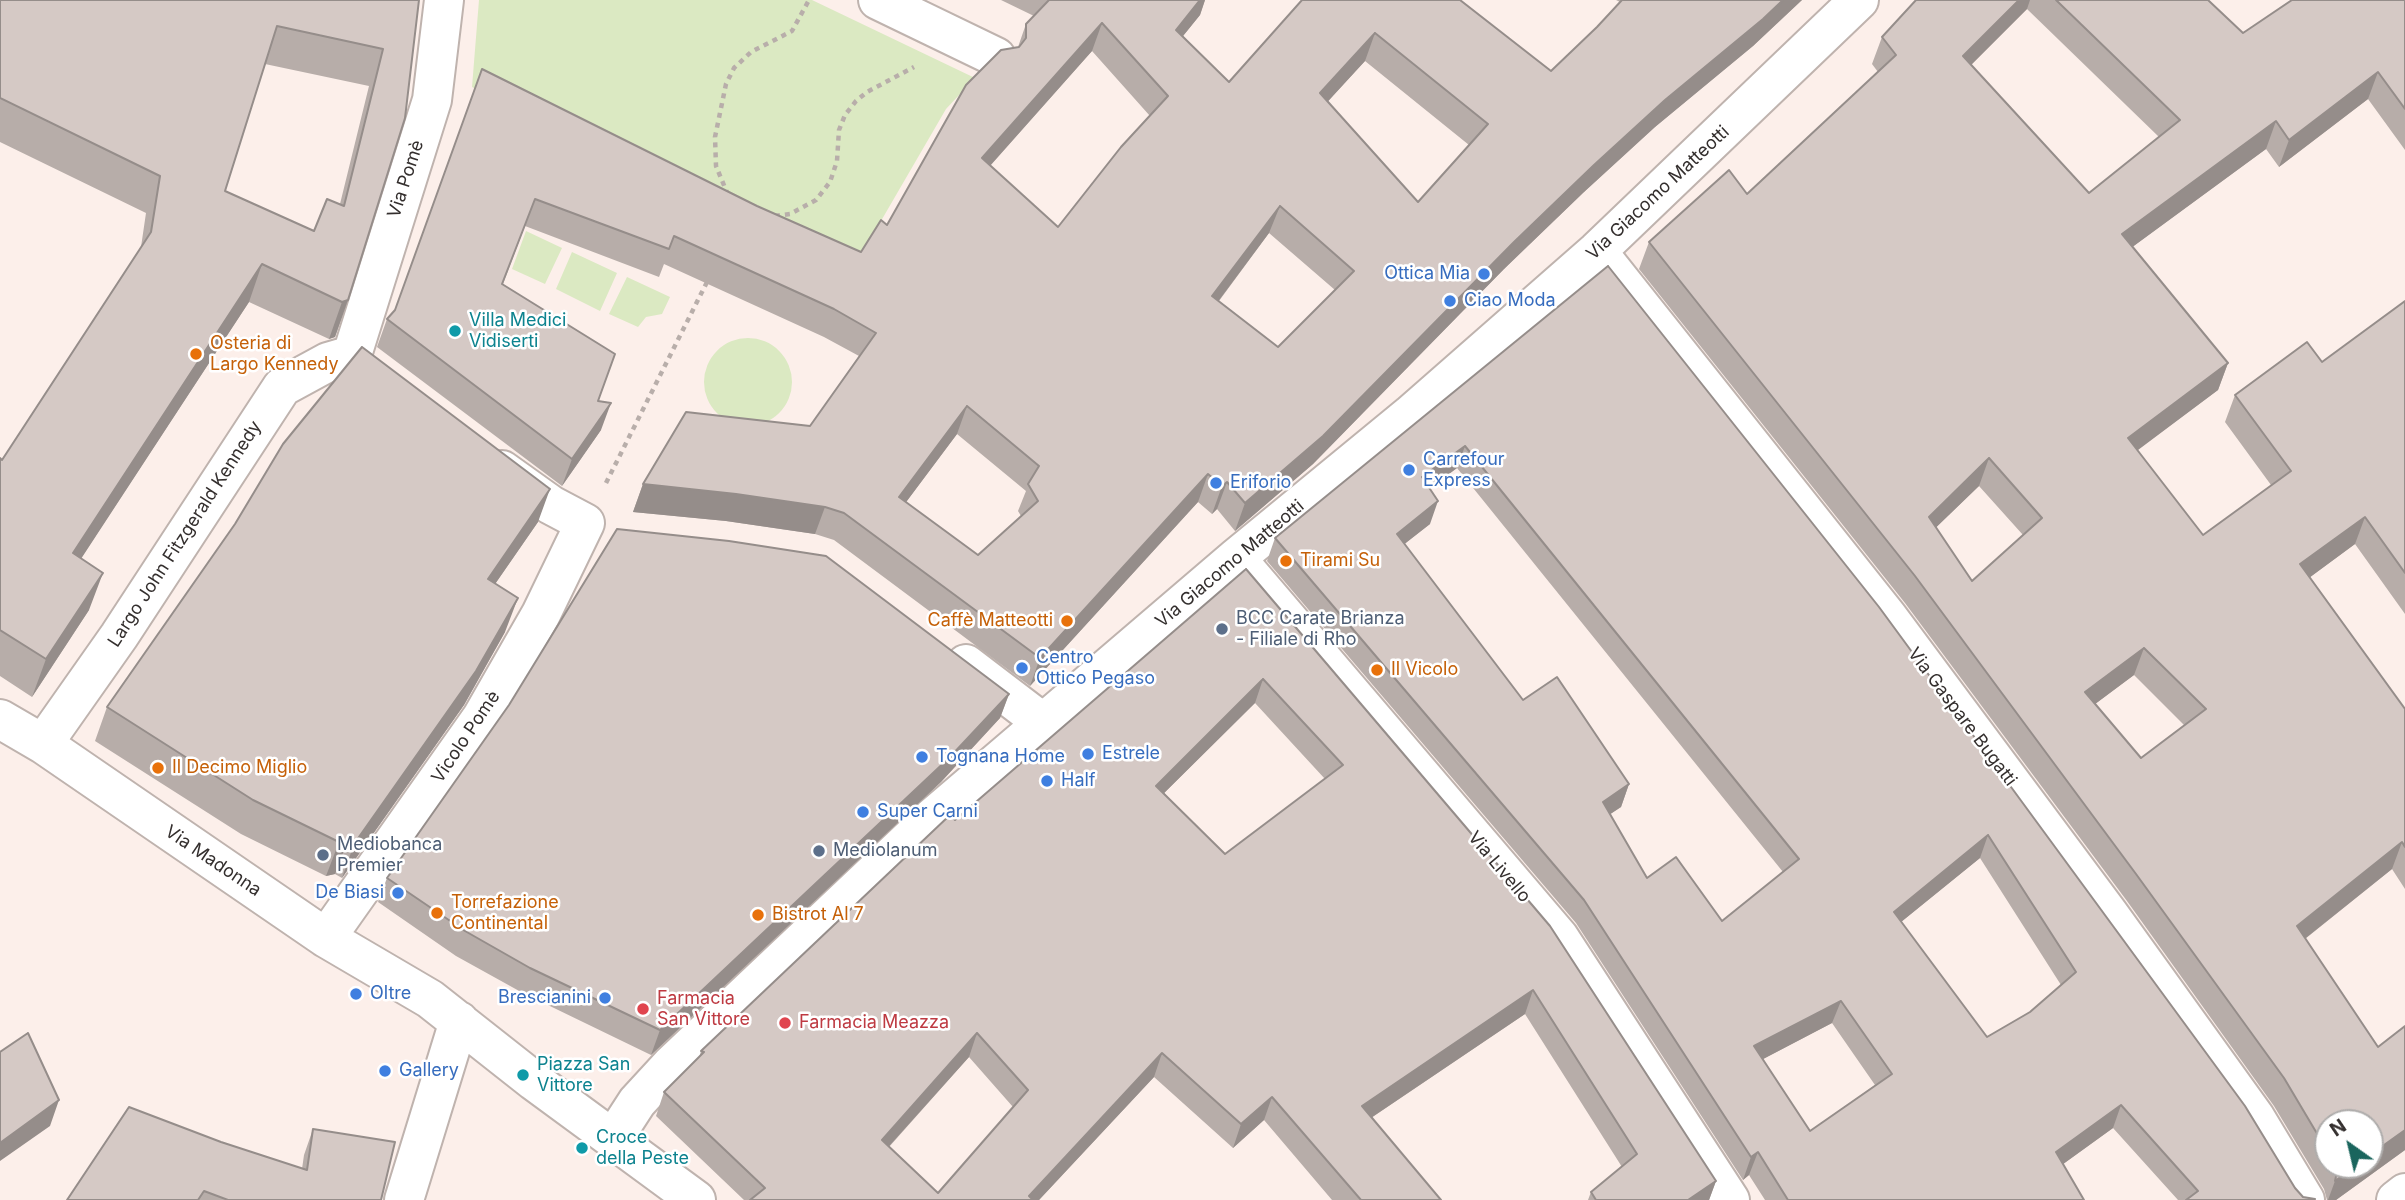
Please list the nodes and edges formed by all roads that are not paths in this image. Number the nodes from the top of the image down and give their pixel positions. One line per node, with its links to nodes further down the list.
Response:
1 (443, 0): 6 (street, Via Pomè)
2 (878, 0): 4 (street)
3 (1859, 0): 5 (street, Via Giacomo Matteotti)
4 (996, 57)
5 (1597, 251): 9 (street, Via Giacomo Matteotti); 21 (street, Via Gaspare Bugatti)
6 (352, 355): 7 (street); 13 (street, Largo John Fitzgerald Kennedy)
7 (385, 380)
8 (471, 448): 14 (street, Vicolo Pomè)
9 (1236, 558): 12 (street, Via Giacomo Matteotti); 20 (street, Via Livello)
10 (934, 640): 12 (street)
11 (0, 719): 13 (street, Via Madonna)
12 (1042, 722): 16 (street, Via Giacomo Matteotti)
13 (43, 744): 14 (street, Via Madonna)
14 (326, 938): 15 (street, Via Madonna)
15 (444, 1010): 16 (street); 19 (street)
16 (613, 1139): 18 (street)
17 (2405, 1193): 22 (street)
18 (692, 1197)
19 (404, 1200)
20 (1730, 1200)
21 (2305, 1200)
22 (2396, 1200)

